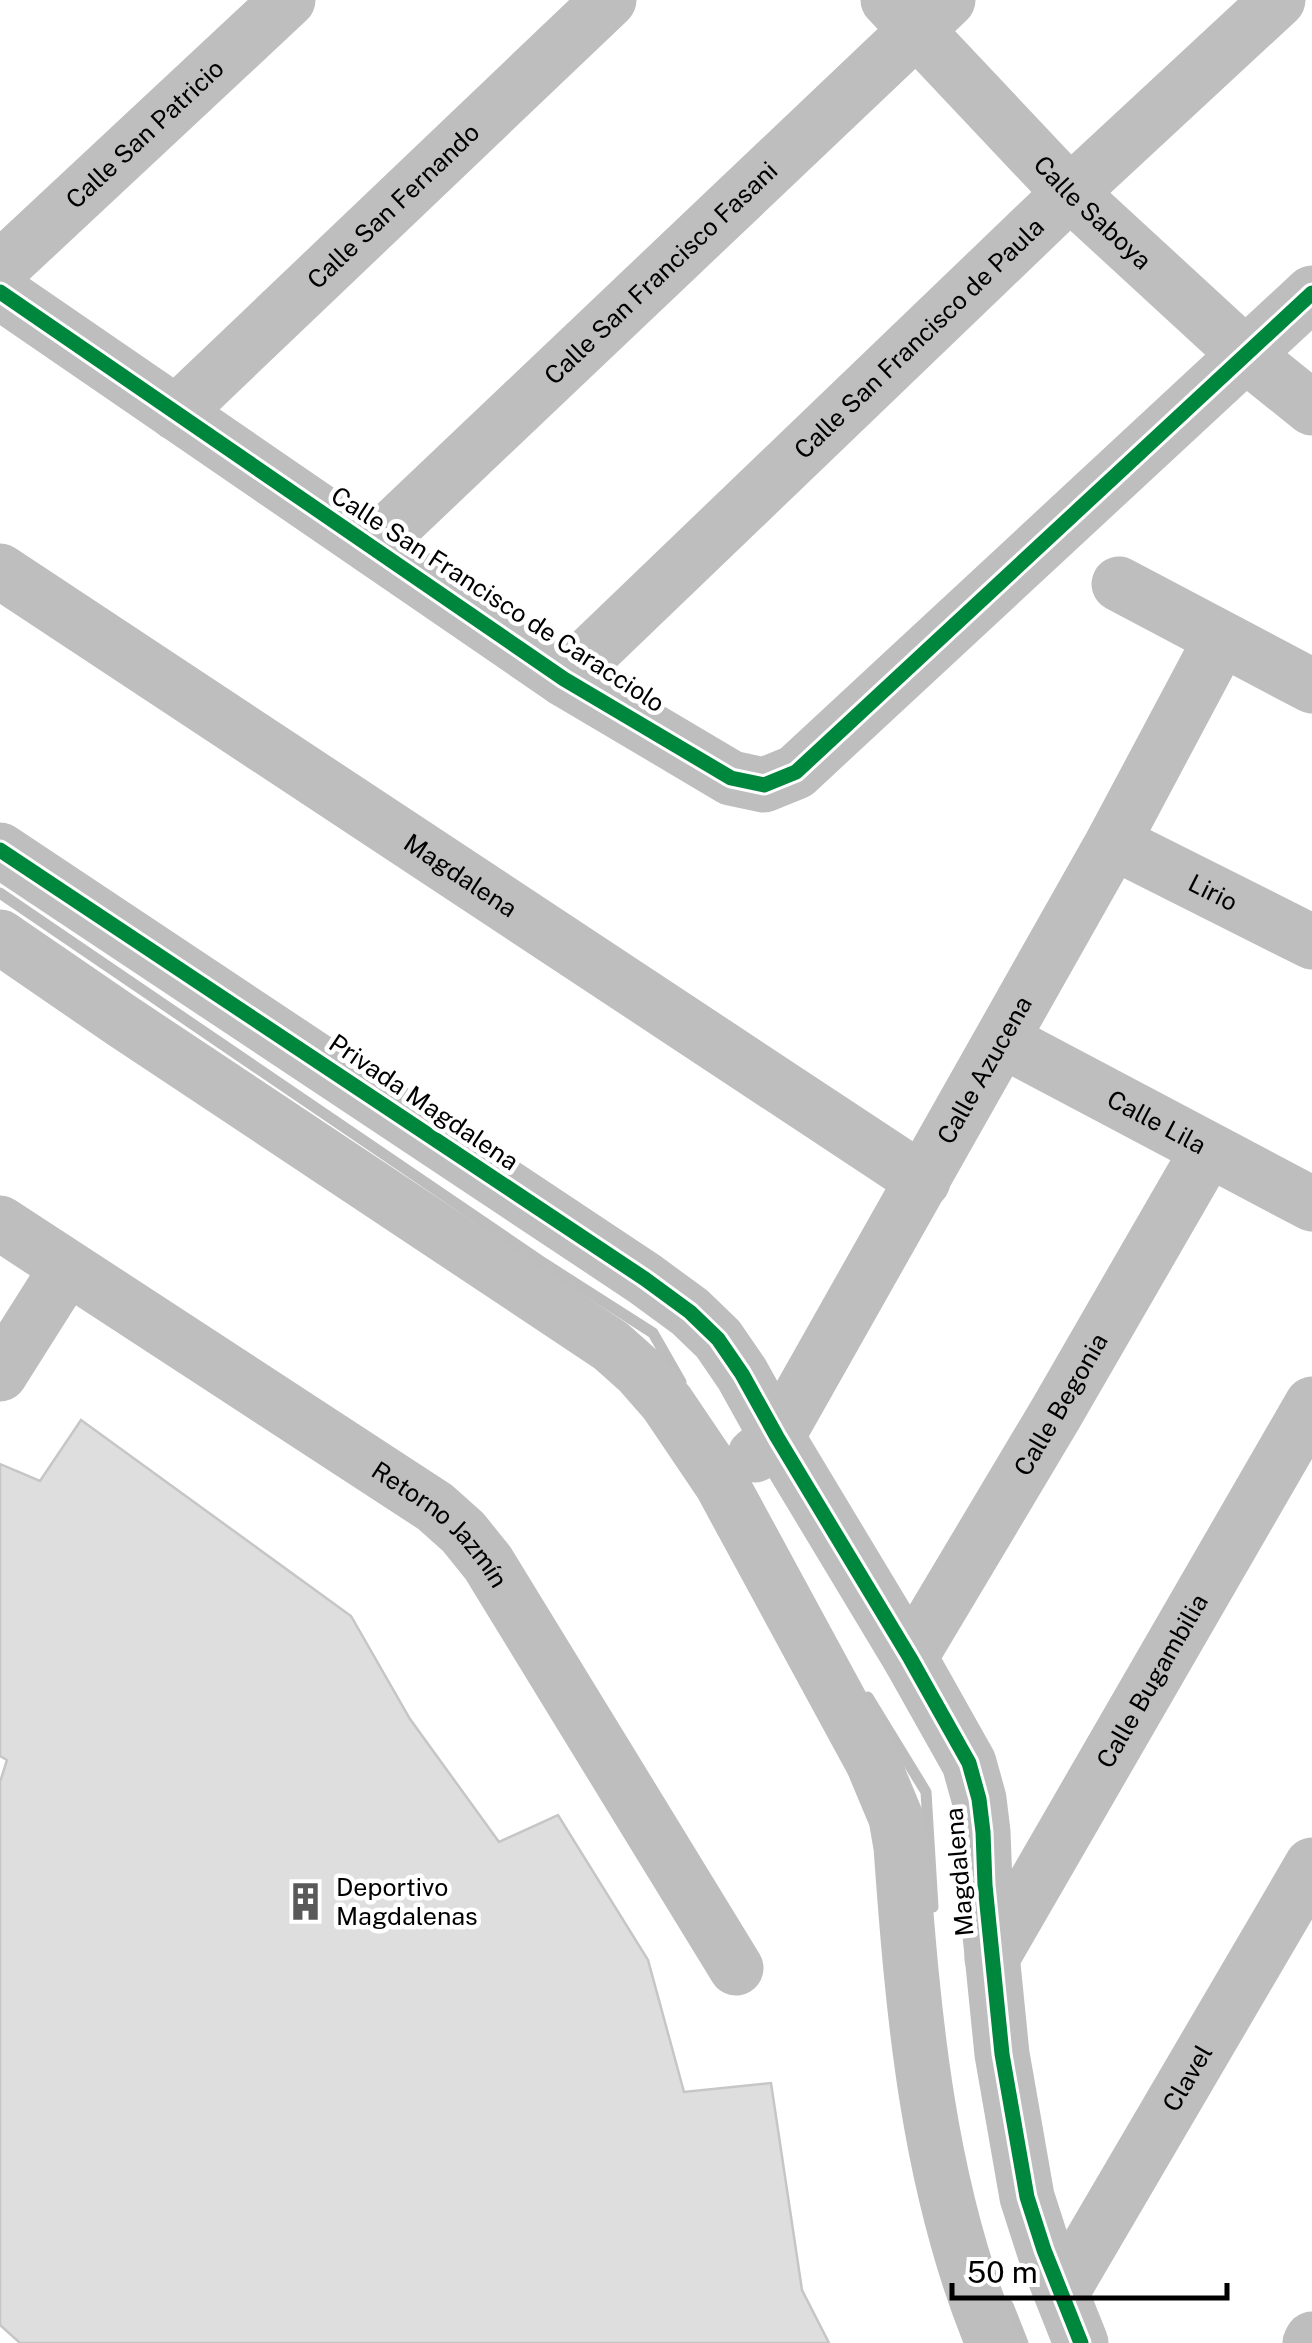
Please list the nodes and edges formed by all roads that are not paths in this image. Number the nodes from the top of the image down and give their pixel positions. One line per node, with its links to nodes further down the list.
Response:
1 (288, 0): 6 (street, Calle San Patricio)
2 (609, 0): 11 (street, Calle San Fernando)
3 (1278, 0): 5 (street, Calle San Francisco de Paula)
4 (918, 10): 5 (street, Calle Saboya); 12 (street, Calle San Francisco Fasani)
5 (1070, 193): 9 (street, Calle Saboya); 16 (street, Calle San Francisco de Paula)
6 (0, 269)
7 (0, 292): 11 (street, Calle San Francisco de Caracciolo)
8 (1312, 293): 9 (street, Calle San Francisco de Caracciolo)
9 (1246, 355): 10 (street, Calle Saboya); 16 (street, Calle San Francisco de Caracciolo)
10 (1312, 408)
11 (176, 413): 12 (street, Calle San Francisco de Caracciolo)
12 (372, 547): 16 (street, Calle San Francisco de Caracciolo)
13 (0, 571): 24 (street, Magdalena)
14 (1119, 584): 15 (street)
15 (1221, 640): 17 (street); 18 (street, Calle Azucena)
16 (564, 679)
17 (1312, 686)
18 (1113, 842): 21 (street, Lirio); 22 (street, Calle Azucena)
19 (0, 850): 30 (street, Privada Magdalena)
20 (0, 936): 31 (street)
21 (1312, 942)
22 (1002, 1040): 23 (street, Calle Lila); 24 (street, Calle Azucena)
23 (1208, 1150): 25 (street, Calle Lila); 32 (street, Calle Begonia)
24 (923, 1181): 30 (street, Calle Azucena)
25 (1312, 1204)
26 (0, 1223): 27 (street, Retorno Jazmín)
27 (66, 1268): 28 (street); 35 (street, Retorno Jazmín)
28 (0, 1374)
29 (1312, 1404): 34 (street, Calle Bugambilia)
30 (777, 1437): 31 (street, Calle Azucena); 32 (street, Magdalena)
31 (721, 1482): 37 (street)
32 (910, 1658): 34 (street, Magdalena)
33 (1312, 1865): 36 (street, Clavel)
34 (992, 1958): 36 (street, Magdalena)
35 (736, 1968)
36 (1062, 2292): 38 (street, Magdalena)
37 (993, 2343)
38 (1081, 2343)

